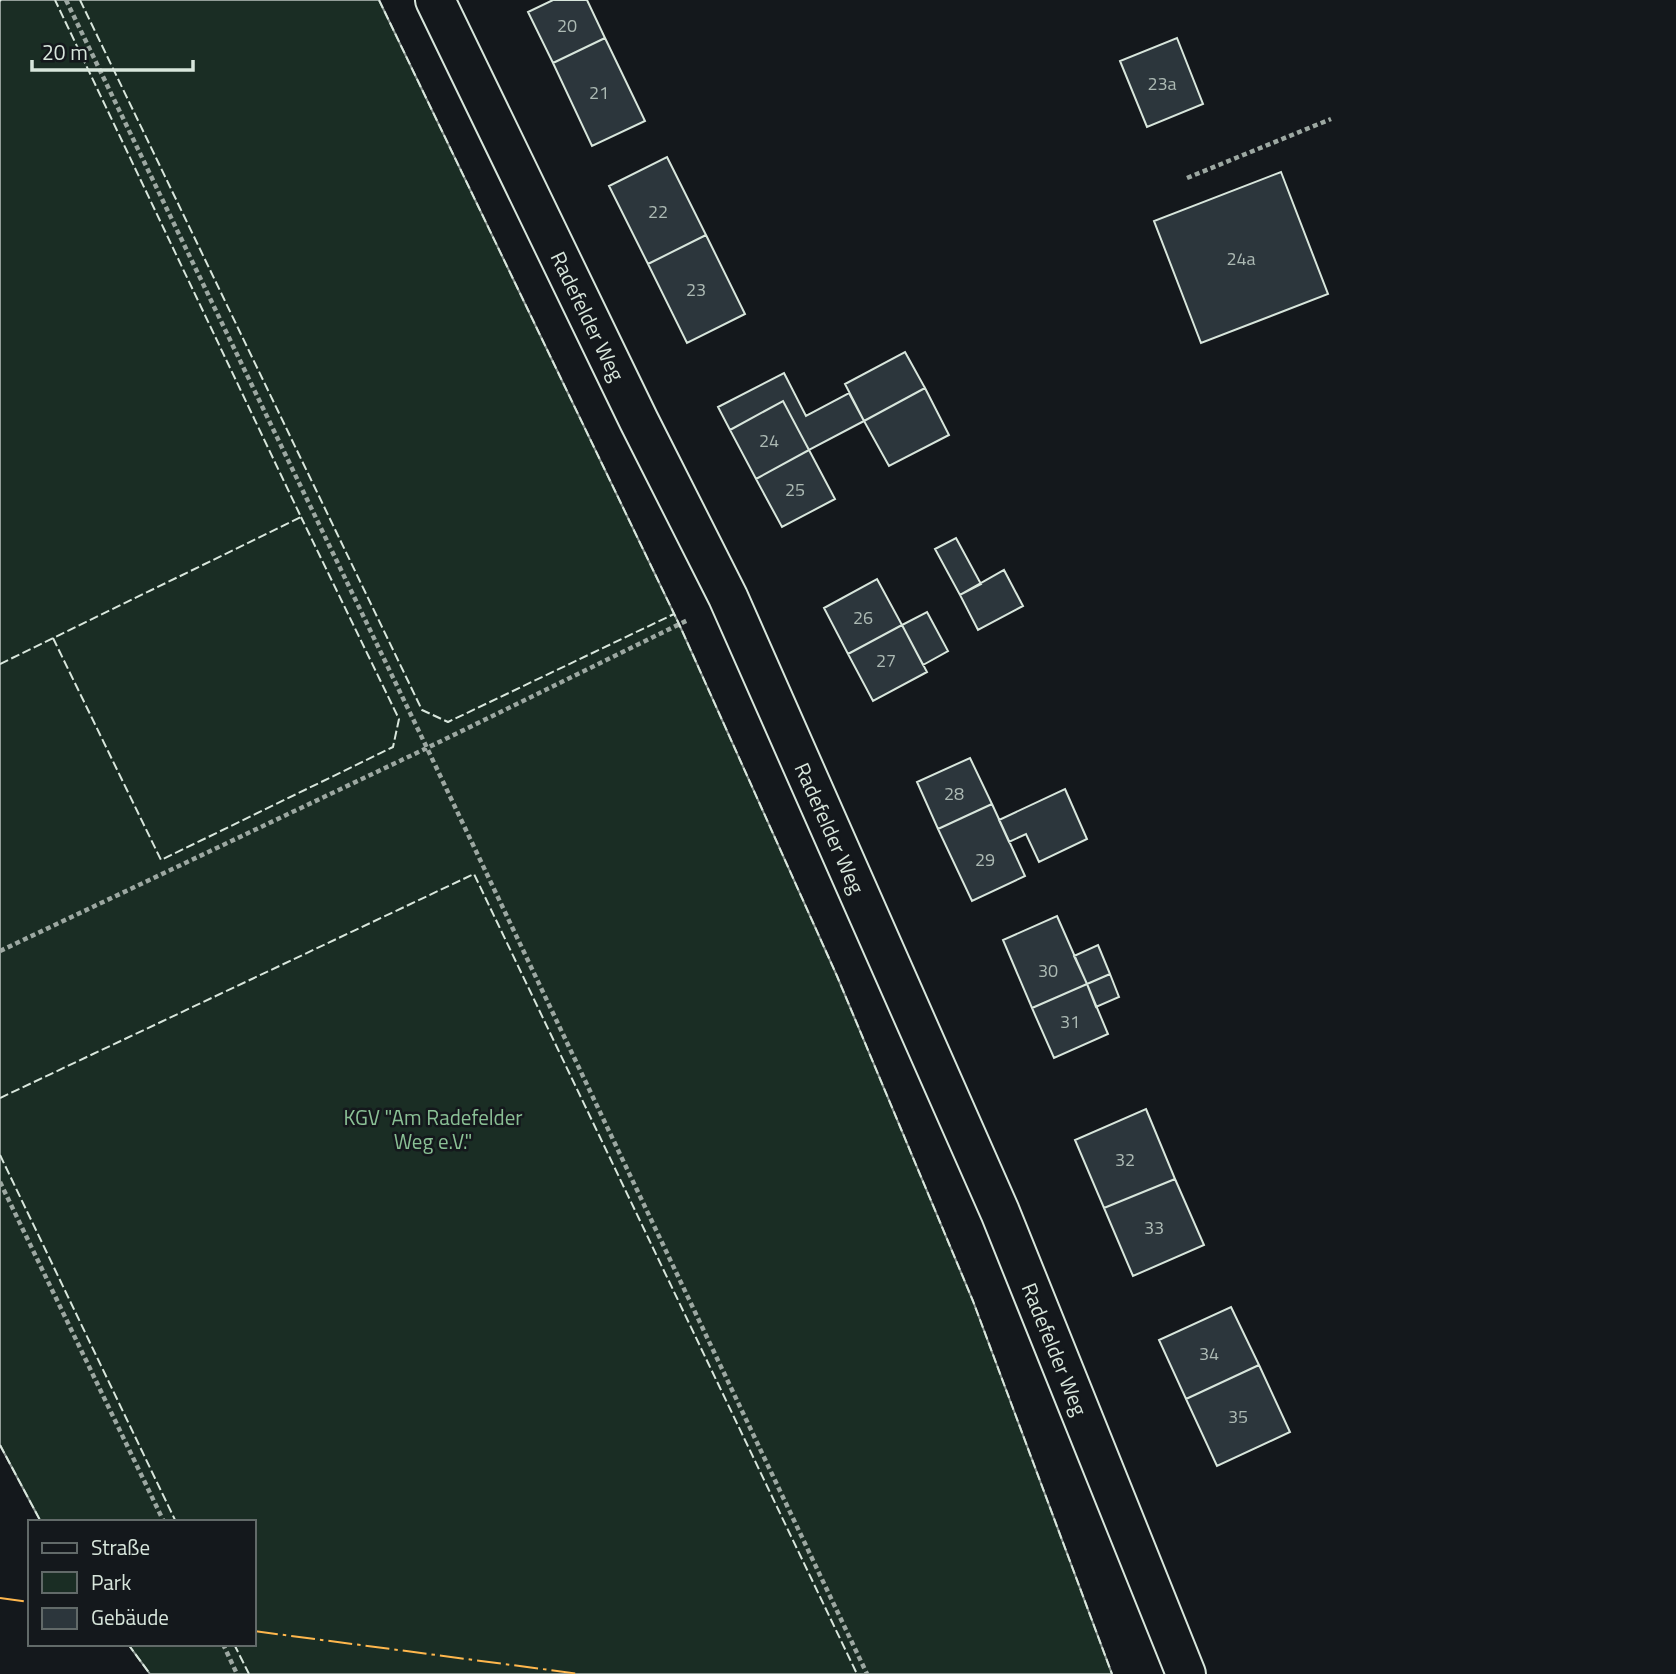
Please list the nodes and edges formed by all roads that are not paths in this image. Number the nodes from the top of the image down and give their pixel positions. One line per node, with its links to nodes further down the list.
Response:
1 (435, 0): 2 (street, Radefelder Weg)
2 (1186, 1674)

